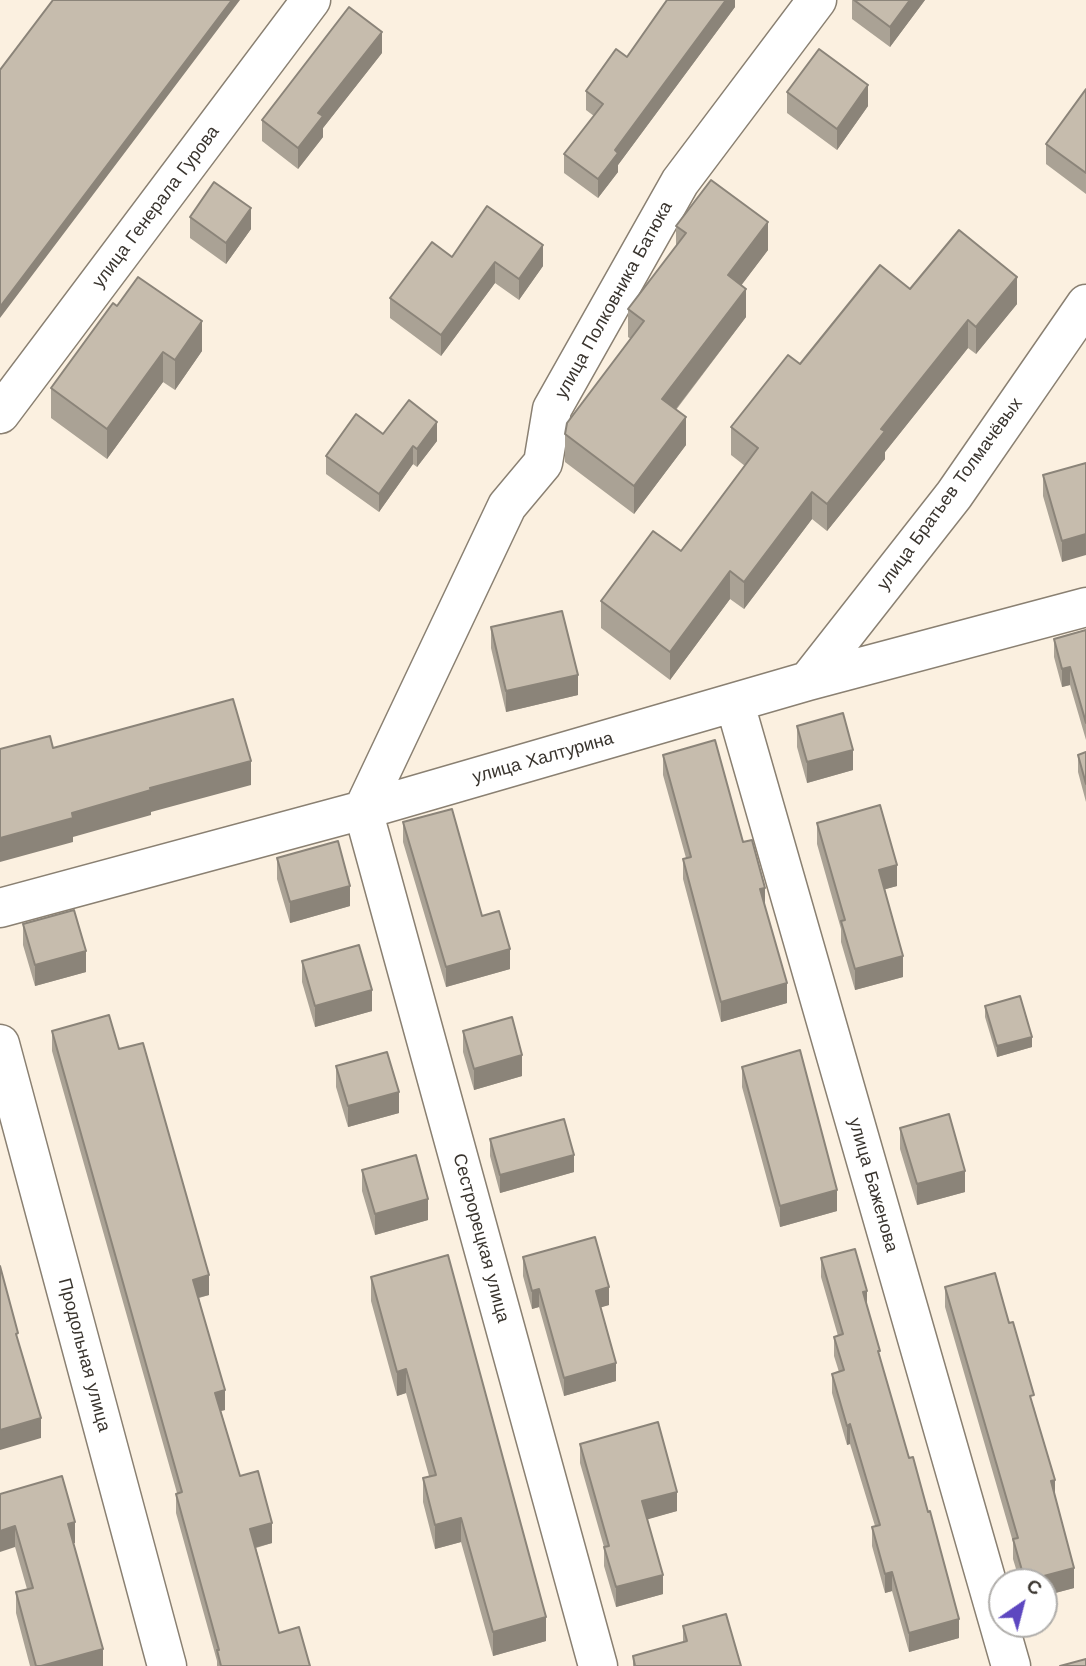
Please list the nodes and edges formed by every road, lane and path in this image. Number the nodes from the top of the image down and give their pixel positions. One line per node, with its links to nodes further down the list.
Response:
1 (311, 0): 4 (street, улица Генерала Гурова)
2 (817, 0): 8 (street, улица Полковника Батюка)
3 (1086, 304): 6 (street, улица Братьев Толмачёвых)
4 (0, 415)
5 (1086, 607): 6 (street, улица Халтурина)
6 (808, 681): 7 (street, улица Халтурина)
7 (735, 704): 8 (street, улица Халтурина); 13 (street, улица Баженова)
8 (363, 810): 9 (street, улица Халтурина); 12 (street, Сестрорецкая улица)
9 (0, 908)
10 (0, 1044): 11 (street, Продольная улица)
11 (167, 1666)
12 (598, 1666)
13 (1011, 1666)

